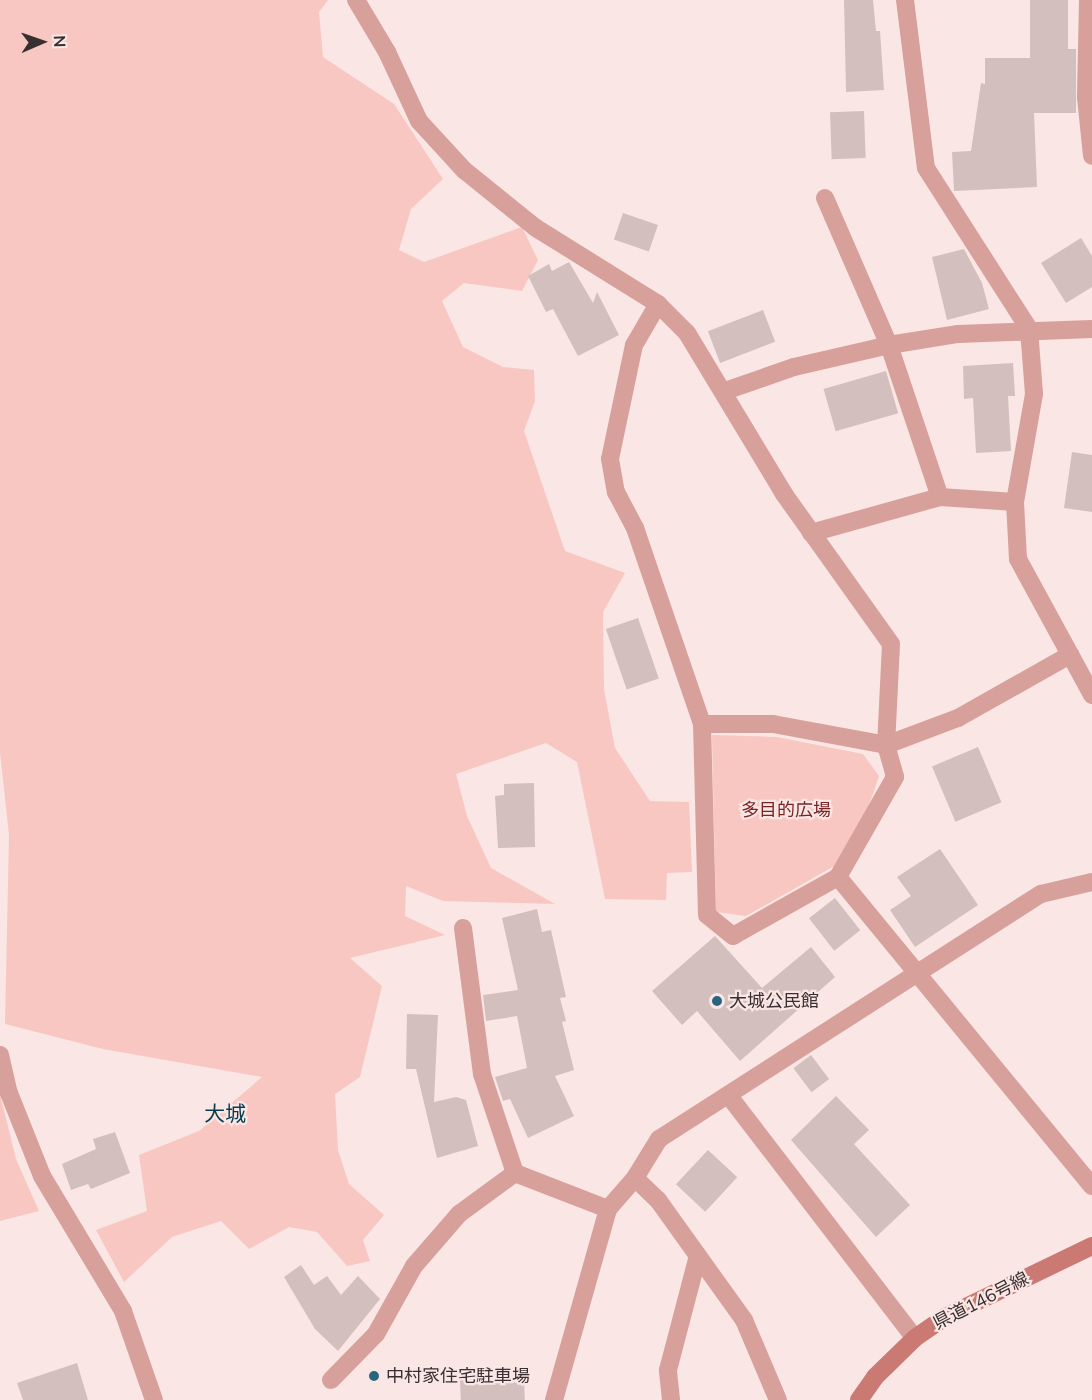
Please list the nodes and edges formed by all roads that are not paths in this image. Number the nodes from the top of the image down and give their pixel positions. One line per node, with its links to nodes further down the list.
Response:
1 (356, 0): 6 (street)
2 (905, 0): 7 (street)
3 (1088, 0): 4 (street)
4 (1092, 156)
5 (825, 198): 9 (street)
6 (658, 304): 10 (street); 16 (street)
7 (1029, 329): 8 (street); 9 (street); 12 (street)
8 (1092, 329)
9 (889, 345): 10 (street); 11 (street)
10 (725, 391): 13 (street)
11 (940, 497): 12 (street); 13 (street)
12 (1015, 502): 14 (street)
13 (811, 533): 17 (street)
14 (1070, 655): 15 (street); 17 (street)
15 (1092, 695)
16 (702, 724): 17 (street); 18 (street)
17 (886, 745): 18 (street)
18 (838, 877): 21 (street)
19 (1092, 882): 21 (street)
20 (464, 928): 24 (street)
21 (917, 975): 23 (street); 26 (street)
22 (0, 1054): 32 (street)
23 (729, 1096): 25 (street); 30 (street)
24 (515, 1173): 27 (street); 31 (street)
25 (636, 1178): 27 (street); 29 (street)
26 (1092, 1186)
27 (608, 1209): 33 (street)
28 (1092, 1246): 30 (main road, 県道146号線)
29 (698, 1256): 34 (street); 35 (street)
30 (915, 1338): 36 (main road, 県道146号線)
31 (331, 1380)
32 (154, 1400)
33 (554, 1400)
34 (671, 1400)
35 (778, 1400)
36 (859, 1400)

